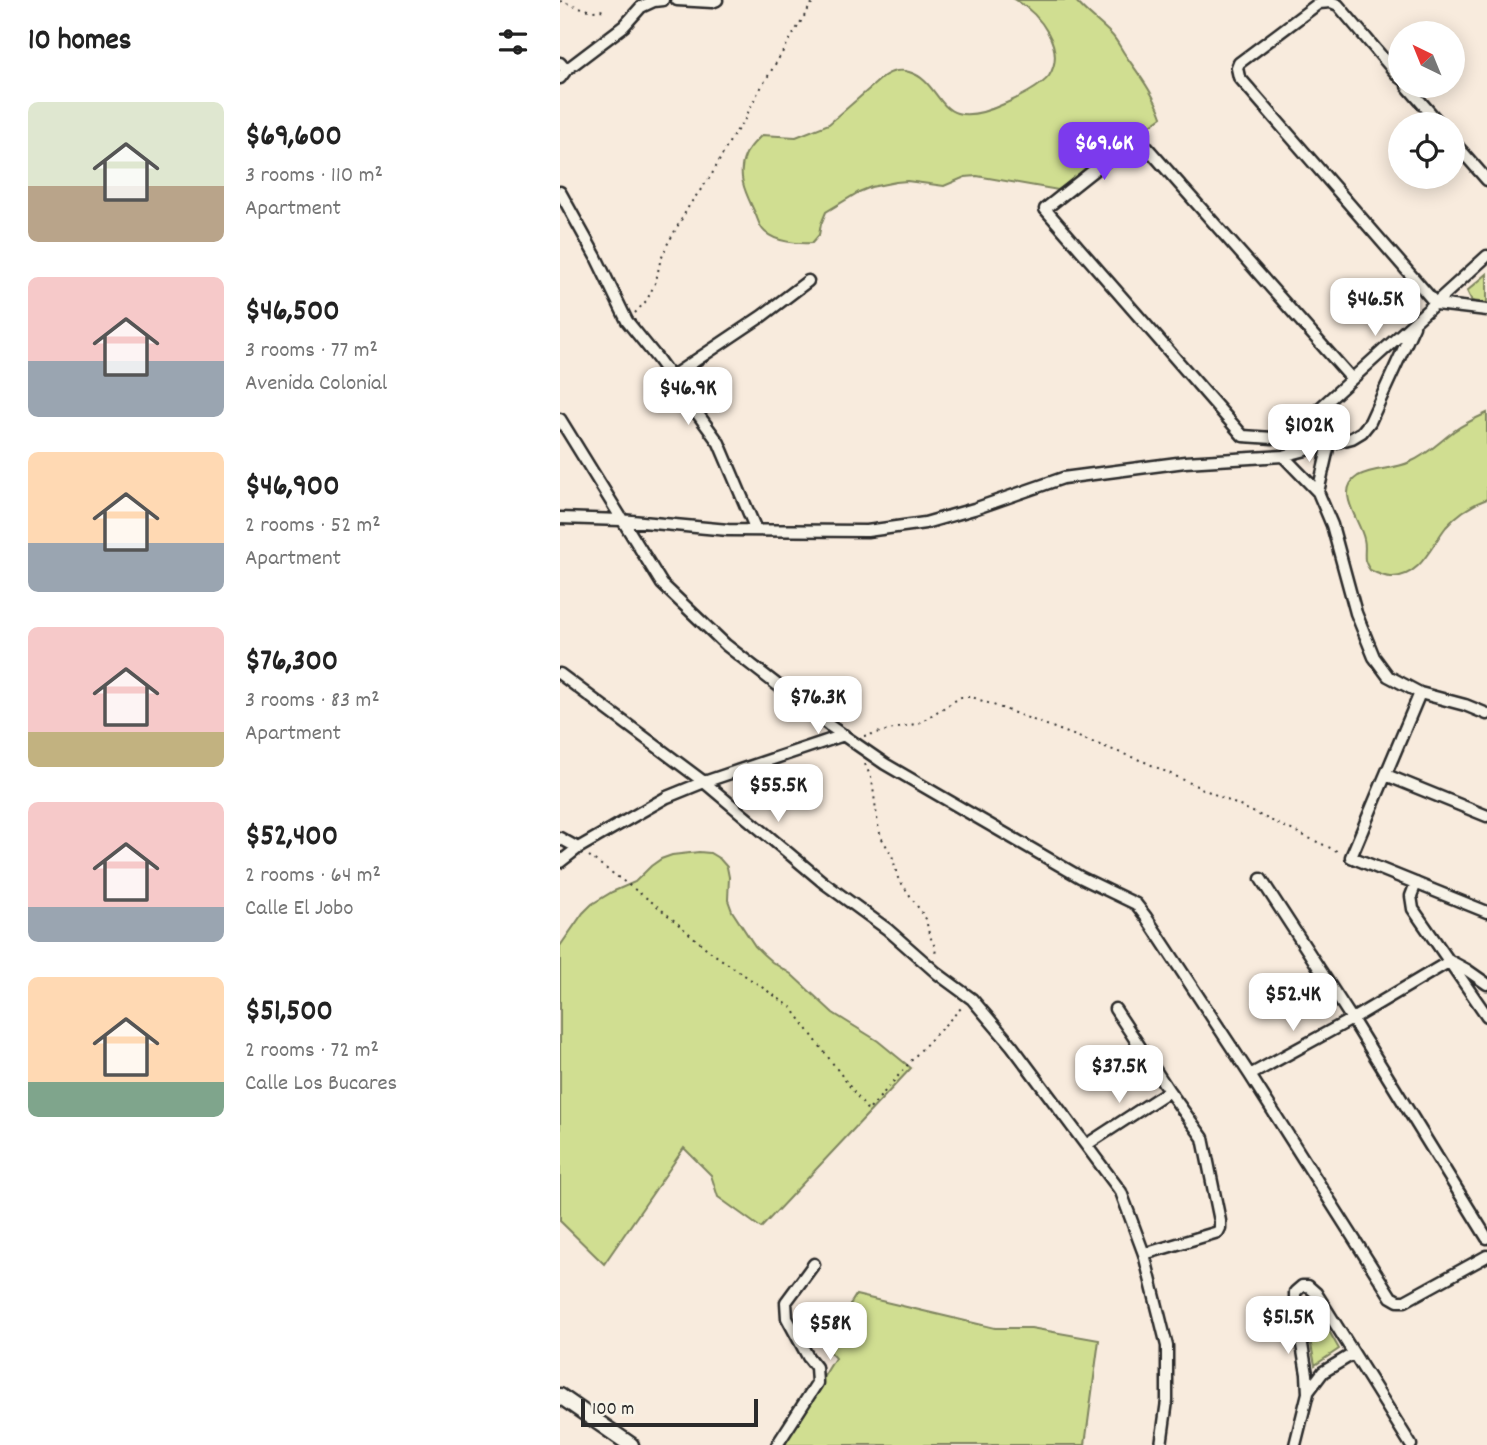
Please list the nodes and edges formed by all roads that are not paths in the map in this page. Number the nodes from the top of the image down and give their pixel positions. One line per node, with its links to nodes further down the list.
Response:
1 (663, 0): 5 (street)
2 (677, 0): 3 (street)
3 (717, 0)
4 (1388, 64): 13 (street)
5 (562, 70)
6 (1417, 98): 7 (street)
7 (1430, 112)
8 (1465, 154): 9 (street)
9 (1487, 180)
10 (560, 192): 16 (street)
11 (1487, 256): 13 (street)
12 (808, 281): 16 (street)
13 (1436, 304): 14 (street); 15 (street)
14 (1487, 310)
15 (1416, 322): 17 (street); 19 (street)
16 (671, 377): 24 (street)
17 (1352, 379): 17 (street)
18 (560, 419): 23 (street)
19 (1329, 444): 20 (street); 21 (street)
20 (1283, 456): 21 (street); 24 (street)
21 (1318, 492): 26 (street)
22 (560, 518): 23 (street)
23 (621, 520): 24 (street); 28 (street)
24 (756, 530)
25 (560, 674): 30 (street)
26 (1420, 693): 27 (street); 29 (street)
27 (1487, 713)
28 (847, 737): 30 (street); 43 (street)
29 (1386, 775): 31 (street); 36 (street)
30 (704, 782): 33 (street); 45 (street)
31 (1487, 816)
32 (560, 838): 33 (street)
33 (578, 849): 34 (street)
34 (560, 862)
35 (1261, 879): 42 (street)
36 (1416, 883): 37 (street); 38 (street)
37 (1487, 912)
38 (1450, 961): 39 (street); 41 (street); 42 (street)
39 (1487, 984)
40 (1115, 1009): 44 (street)
41 (1487, 1016)
42 (1352, 1019): 43 (street); 46 (street)
43 (1250, 1075): 48 (street)
44 (1169, 1091): 45 (street); 47 (street)
45 (1086, 1145): 47 (street)
46 (1487, 1238)
47 (1144, 1254): 55 (street)
48 (1487, 1256)
49 (814, 1264): 54 (street)
50 (1353, 1354): 51 (street); 51 (street); 57 (street)
51 (1308, 1393): 56 (street)
52 (560, 1396): 53 (street)
53 (631, 1445)
54 (777, 1445)
55 (1161, 1445)
56 (1295, 1445)
57 (1411, 1445)

